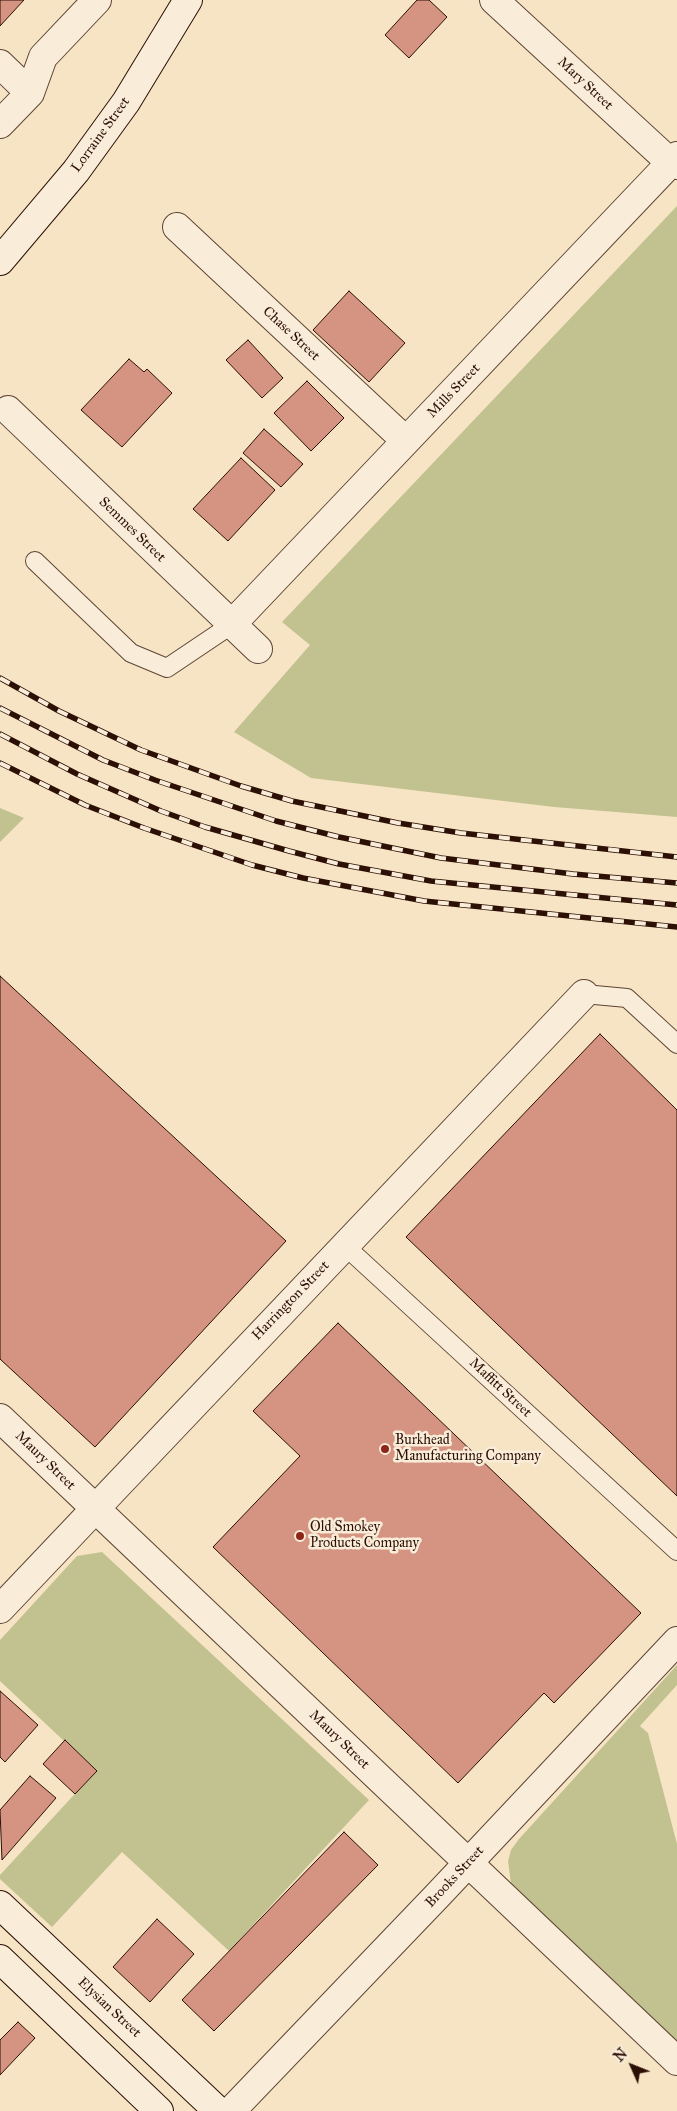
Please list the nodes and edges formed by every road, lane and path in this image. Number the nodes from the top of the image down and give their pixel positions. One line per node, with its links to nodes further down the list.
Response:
1 (97, 0): 5 (street)
2 (188, 0): 9 (street, Lorraine Street)
3 (494, 0): 7 (street, Mary Street)
4 (0, 64): 5 (street)
5 (30, 93): 6 (street)
6 (0, 124)
7 (675, 161): 11 (street, Mills Street)
8 (177, 227): 11 (street, Chase Street)
9 (0, 261)
10 (8, 410): 13 (street, Semmes Street)
11 (406, 441): 13 (street, Mills Street)
12 (35, 561): 13 (lane)
13 (232, 625): 14 (street, Semmes Street)
14 (258, 649)
15 (584, 994): 16 (lane); 17 (street, Harrington Street)
16 (677, 1044)
17 (344, 1245): 19 (street, Harrington Street); 20 (lane, Maffitt Street)
18 (0, 1418): 19 (street, Maury Street)
19 (94, 1508): 21 (street, Harrington Street); 23 (street, Maury Street)
20 (677, 1551)
21 (0, 1608)
22 (677, 1640): 23 (street, Brooks Street)
23 (469, 1863): 26 (street, Maury Street); 29 (street, Brooks Street)
24 (0, 1905): 28 (street, Elysian Street)
25 (0, 1959): 27 (street)
26 (677, 2061)
27 (159, 2111)
28 (218, 2111)
29 (231, 2111)

